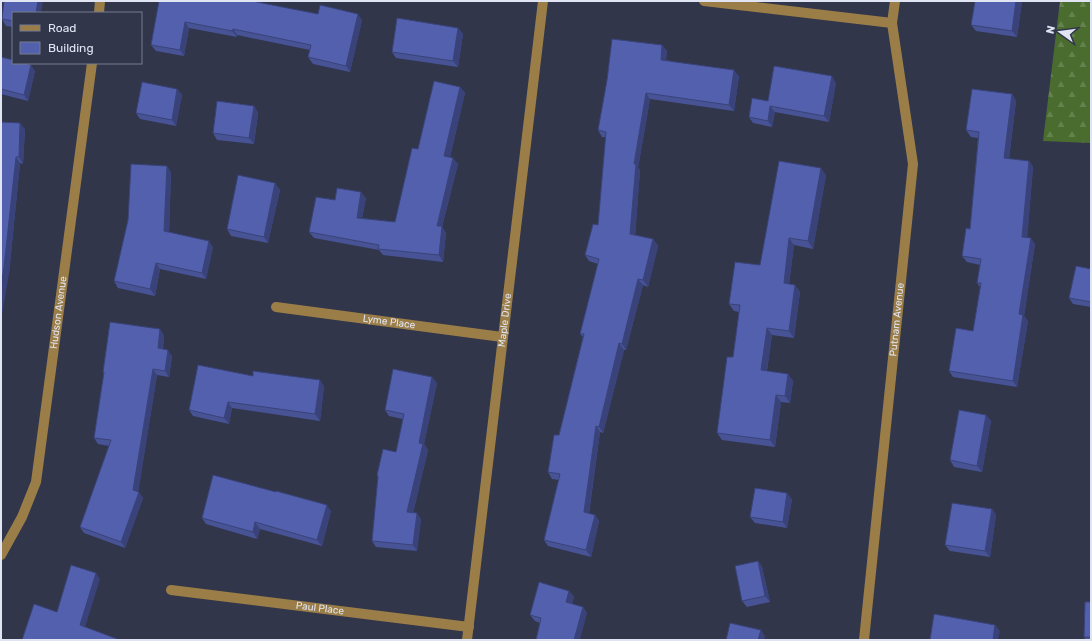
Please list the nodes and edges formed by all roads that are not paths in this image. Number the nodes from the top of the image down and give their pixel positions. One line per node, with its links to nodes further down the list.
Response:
1 (100, 1): 5 (street)
2 (544, 1): 9 (street, Maple Drive)
3 (704, 1): 6 (street)
4 (896, 1): 6 (street, Putnam Avenue)
5 (99, 12)
6 (892, 23): 14 (street, Putnam Avenue)
7 (92, 64): 10 (street, Hudson Avenue)
8 (276, 307): 9 (street, Lyme Place)
9 (502, 337): 12 (street, Maple Drive)
10 (1, 555)
11 (171, 590): 12 (street, Paul Place)
12 (469, 627): 13 (street, Maple Drive)
13 (467, 640)
14 (864, 640)

